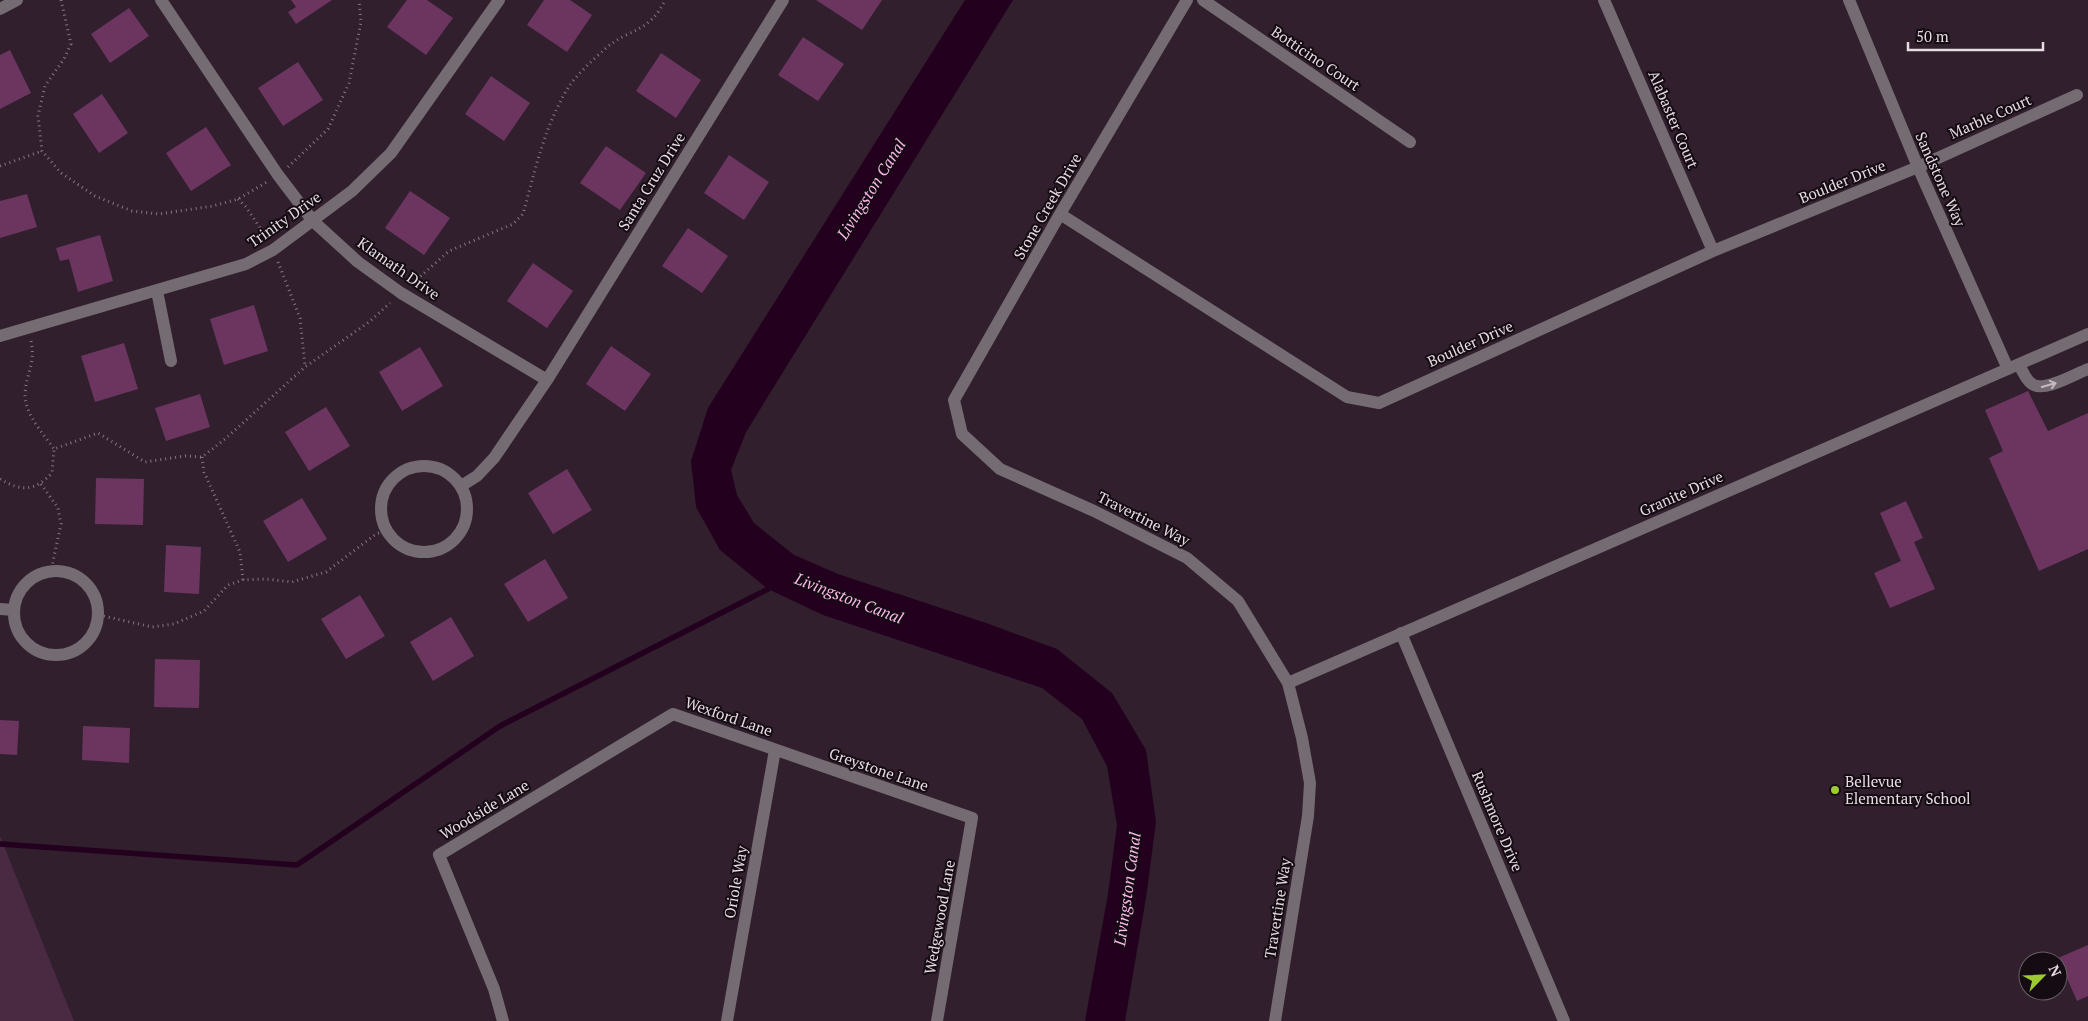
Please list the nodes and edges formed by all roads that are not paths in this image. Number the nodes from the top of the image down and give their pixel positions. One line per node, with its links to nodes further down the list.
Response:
1 (18, 0): 9 (street)
2 (160, 0): 14 (street, Klamath Drive)
3 (499, 0): 14 (street, Trinity Drive)
4 (783, 0): 22 (street, Santa Cruz Drive)
5 (1187, 0): 13 (street, Stone Creek Drive)
6 (1203, 0): 11 (street, Botticino Court)
7 (1604, 0): 15 (street, Alabaster Court)
8 (1849, 0): 12 (street, Sandstone Way)
9 (0, 9)
10 (2077, 95): 12 (street, Marble Court)
11 (1410, 142)
12 (1918, 168): 15 (street, Boulder Drive); 20 (street, Sandstone Way)
13 (1060, 214): 15 (street, Boulder Drive); 23 (street, Stone Creek Drive)
14 (313, 221): 16 (street, Trinity Drive); 22 (street, Klamath Drive)
15 (1713, 251)
16 (157, 291): 18 (street, Trinity Drive); 19 (street)
17 (2088, 334): 20 (street, Granite Drive)
18 (0, 336)
19 (171, 361)
20 (2014, 367): 21 (street, Sandstone Way, one-way to 21); 27 (street, Granite Drive)
21 (2088, 369)
22 (547, 380): 24 (street, Santa Cruz Drive)
23 (962, 434): 28 (street, Travertine Way)
24 (461, 486): 24 (street)
25 (0, 609): 26 (street)
26 (14, 610): 26 (street)
27 (1401, 633): 28 (street, Granite Drive); 36 (street, Rushmore Drive)
28 (1288, 682): 35 (street, Travertine Way)
29 (672, 714): 30 (street, Wexford Lane); 32 (street, Woodside Lane)
30 (775, 750): 31 (street, Greystone Lane); 33 (street, Oriole Way)
31 (972, 818): 34 (street, Wedgewood Lane)
32 (503, 1021)
33 (728, 1021)
34 (937, 1021)
35 (1275, 1021)
36 (1564, 1021)

